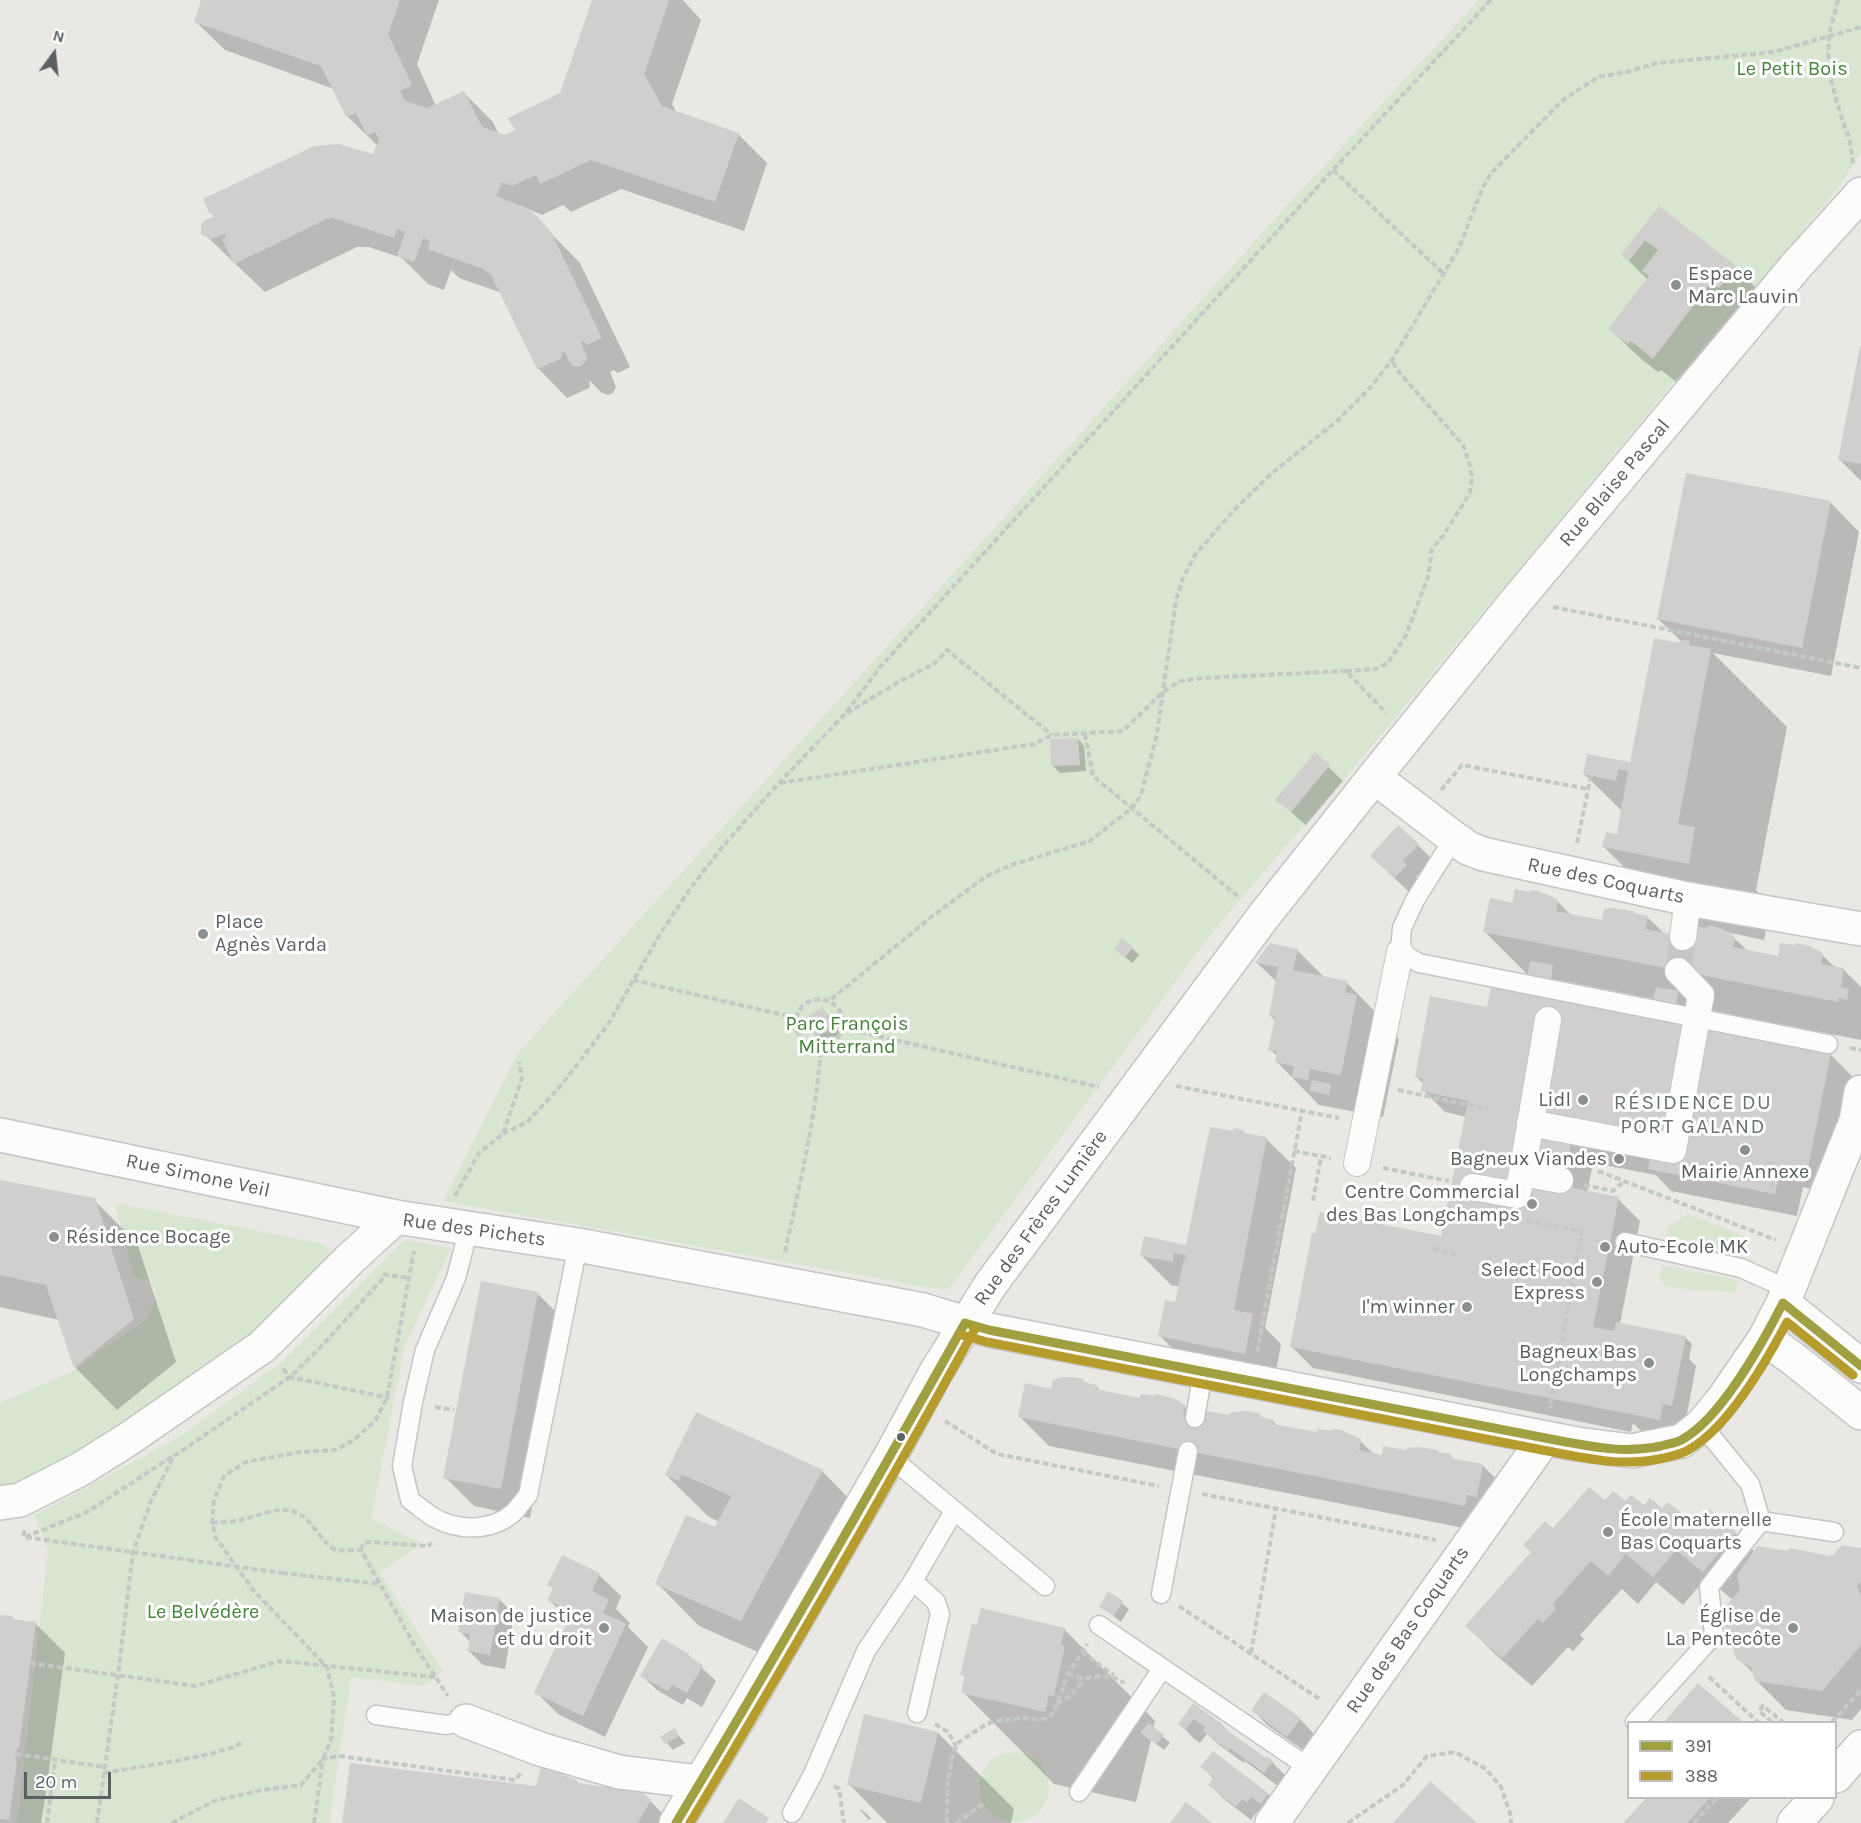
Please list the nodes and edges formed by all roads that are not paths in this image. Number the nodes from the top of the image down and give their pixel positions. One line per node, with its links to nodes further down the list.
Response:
1 (1854, 204): 2 (street, Rue Blaise Pascal)
2 (1374, 777): 3 (street, Rue des Coquarts); 23 (street, Rue des Frères Lumière)
3 (1454, 838): 4 (street, Rue des Coquarts); 7 (lane)
4 (1688, 899): 5 (street, Rue des Coquarts); 6 (street)
5 (1861, 929)
6 (1683, 937)
7 (1400, 952): 10 (lane); 14 (street)
8 (1678, 971): 12 (street)
9 (1548, 1020): 12 (street)
10 (1828, 1044)
11 (1861, 1092): 22 (street, Rue des Pichets)
12 (1530, 1123): 16 (street)
13 (0, 1135): 19 (street, Rue Simone Veil)
14 (1358, 1163)
15 (1560, 1180): 16 (street)
16 (1519, 1184): 17 (street)
17 (1473, 1187)
18 (459, 1226): 19 (street, Rue des Pichets); 21 (street, Rue des Pichets); 21 (lane)
19 (406, 1229): 33 (street, Rue des Pichets)
20 (1625, 1242): 22 (lane)
21 (578, 1245): 23 (street, Rue des Pichets)
22 (1785, 1296): 24 (street, Rue des Pichets); 25 (street)
23 (965, 1323): 26 (street, Rue des Pichets); 32 (street, Rue des Frères Lumière)
24 (1765, 1338): 27 (street); 29 (street, Rue des Pichets)
25 (1861, 1366)
26 (1203, 1372): 28 (lane); 30 (street, Rue des Pichets)
27 (1861, 1413)
28 (1195, 1418)
29 (1702, 1425): 30 (street, Rue des Pichets); 35 (lane)
30 (1545, 1438): 47 (street, Rue des Bas Coquarts)
31 (1188, 1451): 39 (lane)
32 (890, 1457): 34 (lane); 49 (street, Rue des Frères Lumière)
33 (10, 1501)
34 (954, 1511): 37 (lane); 38 (lane)
35 (1761, 1521): 36 (lane); 45 (lane)
36 (1834, 1532)
37 (913, 1581): 42 (lane); 52 (lane)
38 (1045, 1586)
39 (1161, 1594)
40 (1099, 1624): 41 (lane)
41 (1162, 1669): 47 (lane); 50 (lane)
42 (917, 1713)
43 (376, 1715): 44 (lane)
44 (466, 1721): 49 (street)
45 (1636, 1721)
46 (1861, 1747): 48 (street)
47 (1311, 1769): 54 (street, Rue des Bas Coquarts)
48 (1837, 1775)
49 (699, 1782): 53 (street, Rue des Frères Lumière)
50 (1079, 1792)
51 (1815, 1799): 55 (street)
52 (792, 1813)
53 (676, 1823)
54 (1272, 1823)
55 (1794, 1823)

